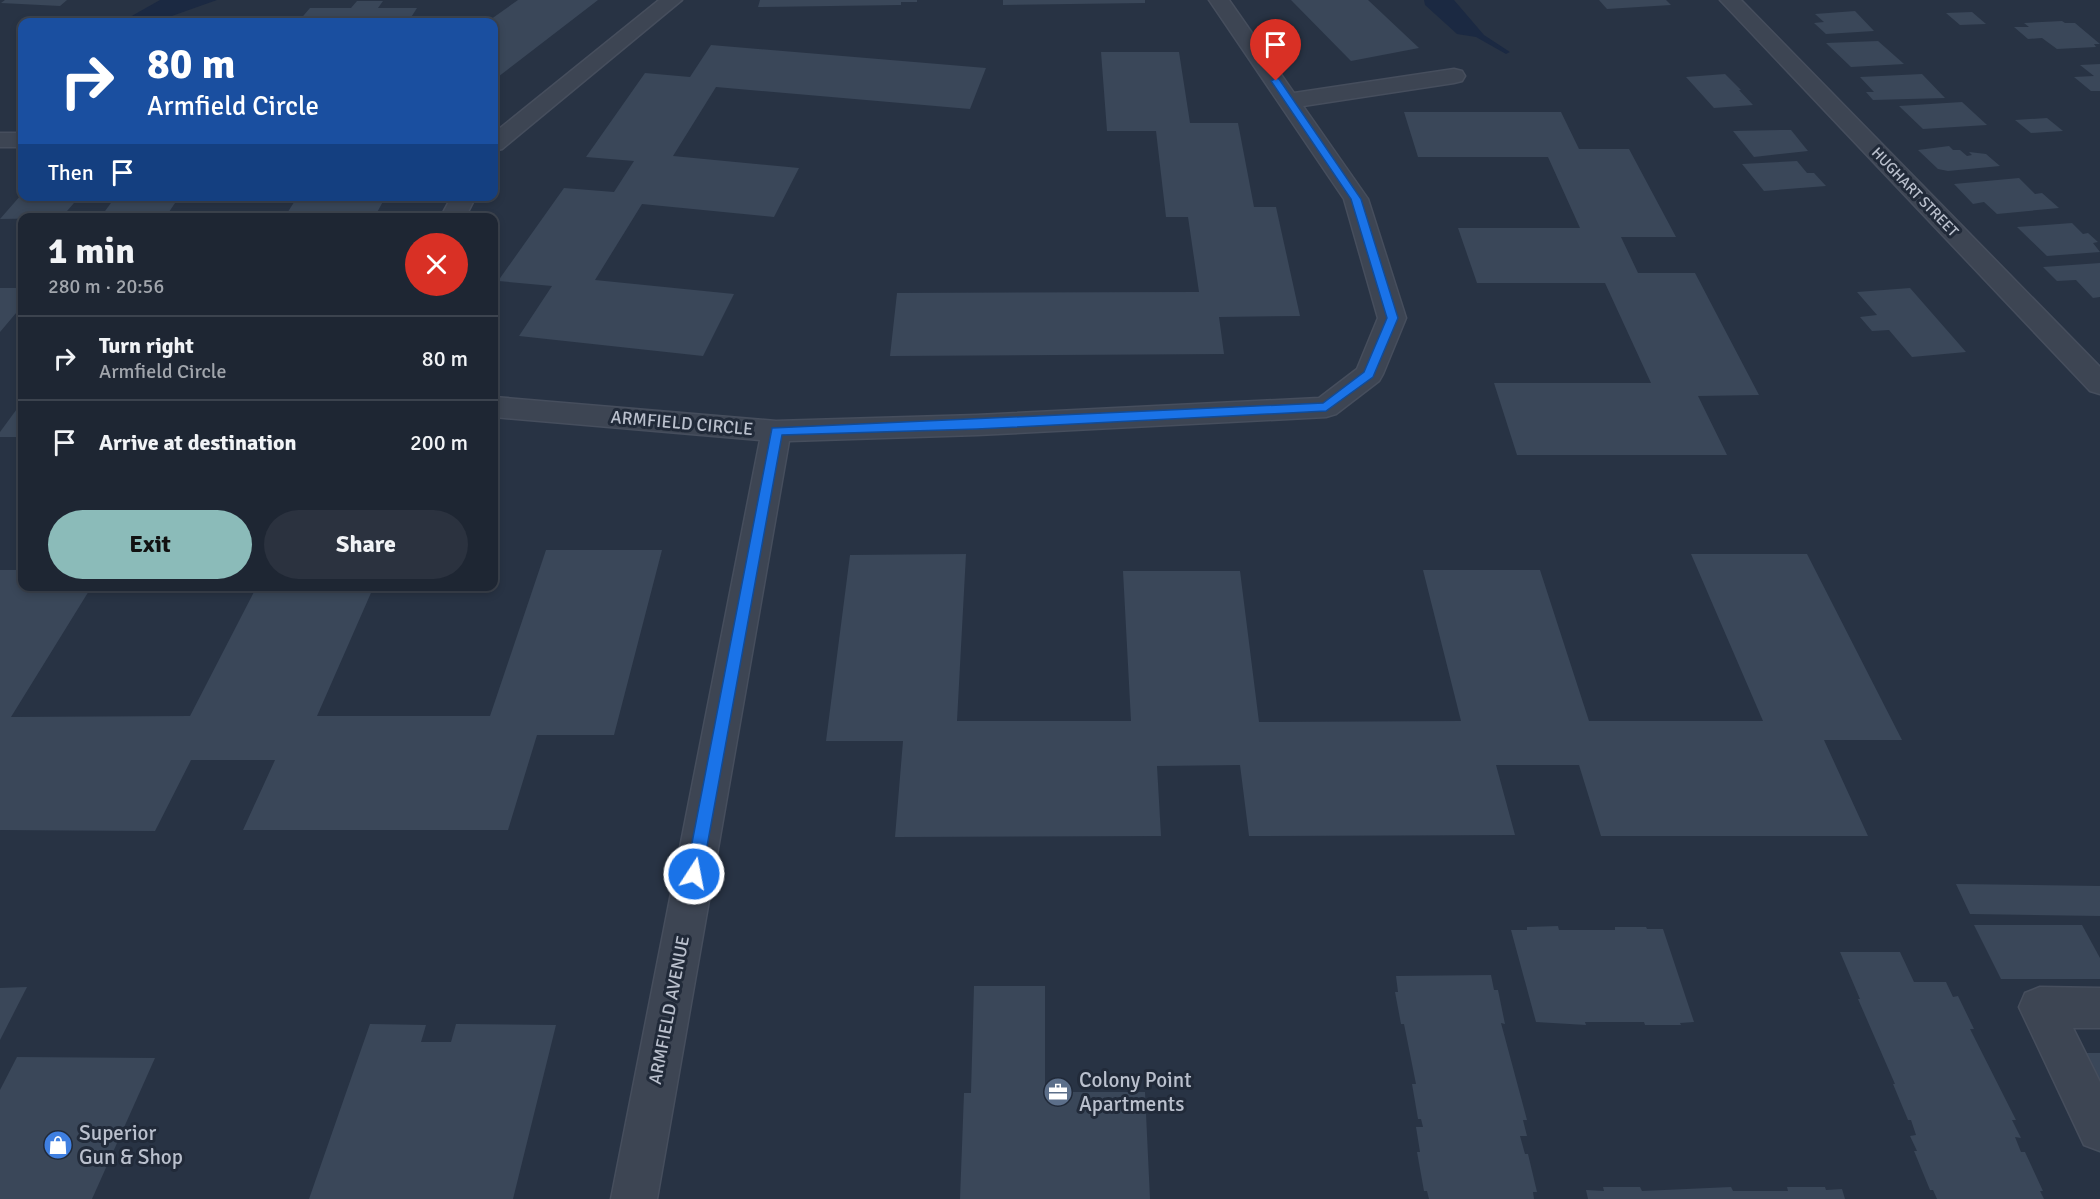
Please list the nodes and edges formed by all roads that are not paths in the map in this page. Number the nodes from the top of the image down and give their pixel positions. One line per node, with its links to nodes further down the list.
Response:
1 (672, 0): 8 (street)
2 (1219, 0): 5 (street, ARMFIELD CIRCLE)
3 (1730, 0): 9 (street, HUGHART STREET)
4 (1454, 76): 5 (street)
5 (1289, 101): 11 (street, ARMFIELD CIRCLE)
6 (0, 140): 7 (street)
7 (18, 140)
8 (498, 141)
9 (2100, 384)
10 (498, 407): 11 (street, ARMFIELD CIRCLE)
11 (776, 431): 14 (street, ARMFIELD AVENUE)
12 (2100, 1008): 13 (street)
13 (2100, 1129)
14 (634, 1199)

